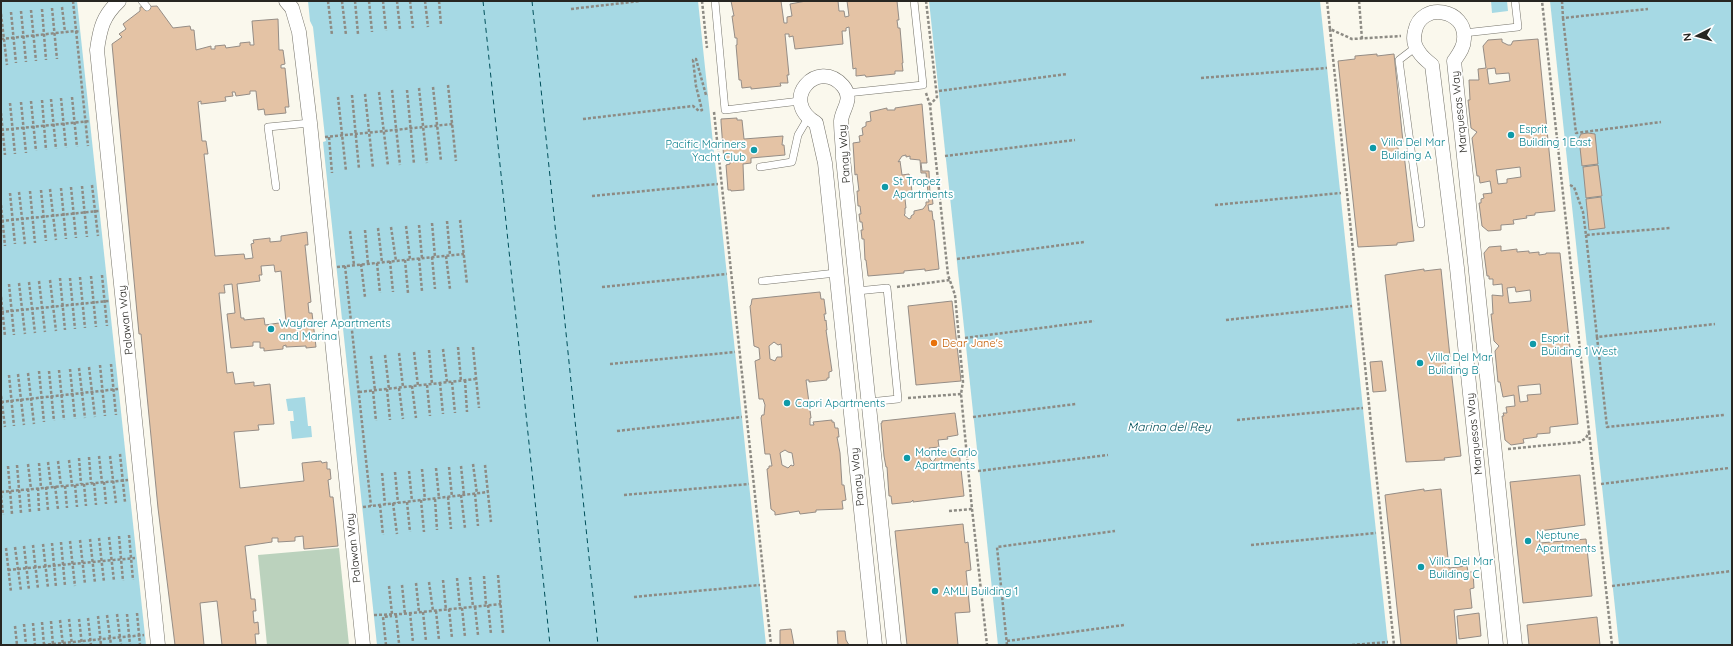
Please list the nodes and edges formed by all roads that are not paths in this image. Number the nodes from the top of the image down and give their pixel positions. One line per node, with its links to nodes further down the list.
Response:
1 (119, 1): 23 (street, Palawan Way)
2 (286, 1): 11 (street, Palawan Way)
3 (715, 1): 9 (lane)
4 (914, 1): 8 (lane)
5 (1515, 1): 6 (lane)
6 (1464, 33): 7 (street); 16 (street, Marquesas Way)
7 (1415, 41): 14 (lane); 15 (street, Marquesas Way)
8 (847, 93): 9 (street); 19 (street, Panay Way)
9 (800, 101): 10 (street, Panay Way)
10 (808, 118): 12 (lane); 17 (street, Panay Way)
11 (310, 123): 13 (lane); 24 (street, Palawan Way)
12 (760, 167)
13 (276, 187)
14 (1421, 224)
15 (1457, 268): 16 (street); 22 (street, Marquesas Way)
16 (1475, 268): 21 (street, Marquesas Way)
17 (836, 273): 18 (lane); 25 (street, Panay Way)
18 (762, 281)
19 (857, 291): 20 (street, Panay Way); 20 (lane)
20 (869, 402): 26 (street, Panay Way)
21 (1494, 451): 22 (street); 28 (street, Marquesas Way)
22 (1476, 453): 27 (street, Marquesas Way)
23 (158, 645)
24 (363, 645)
25 (875, 645)
26 (894, 645)
27 (1496, 645)
28 (1515, 645)

